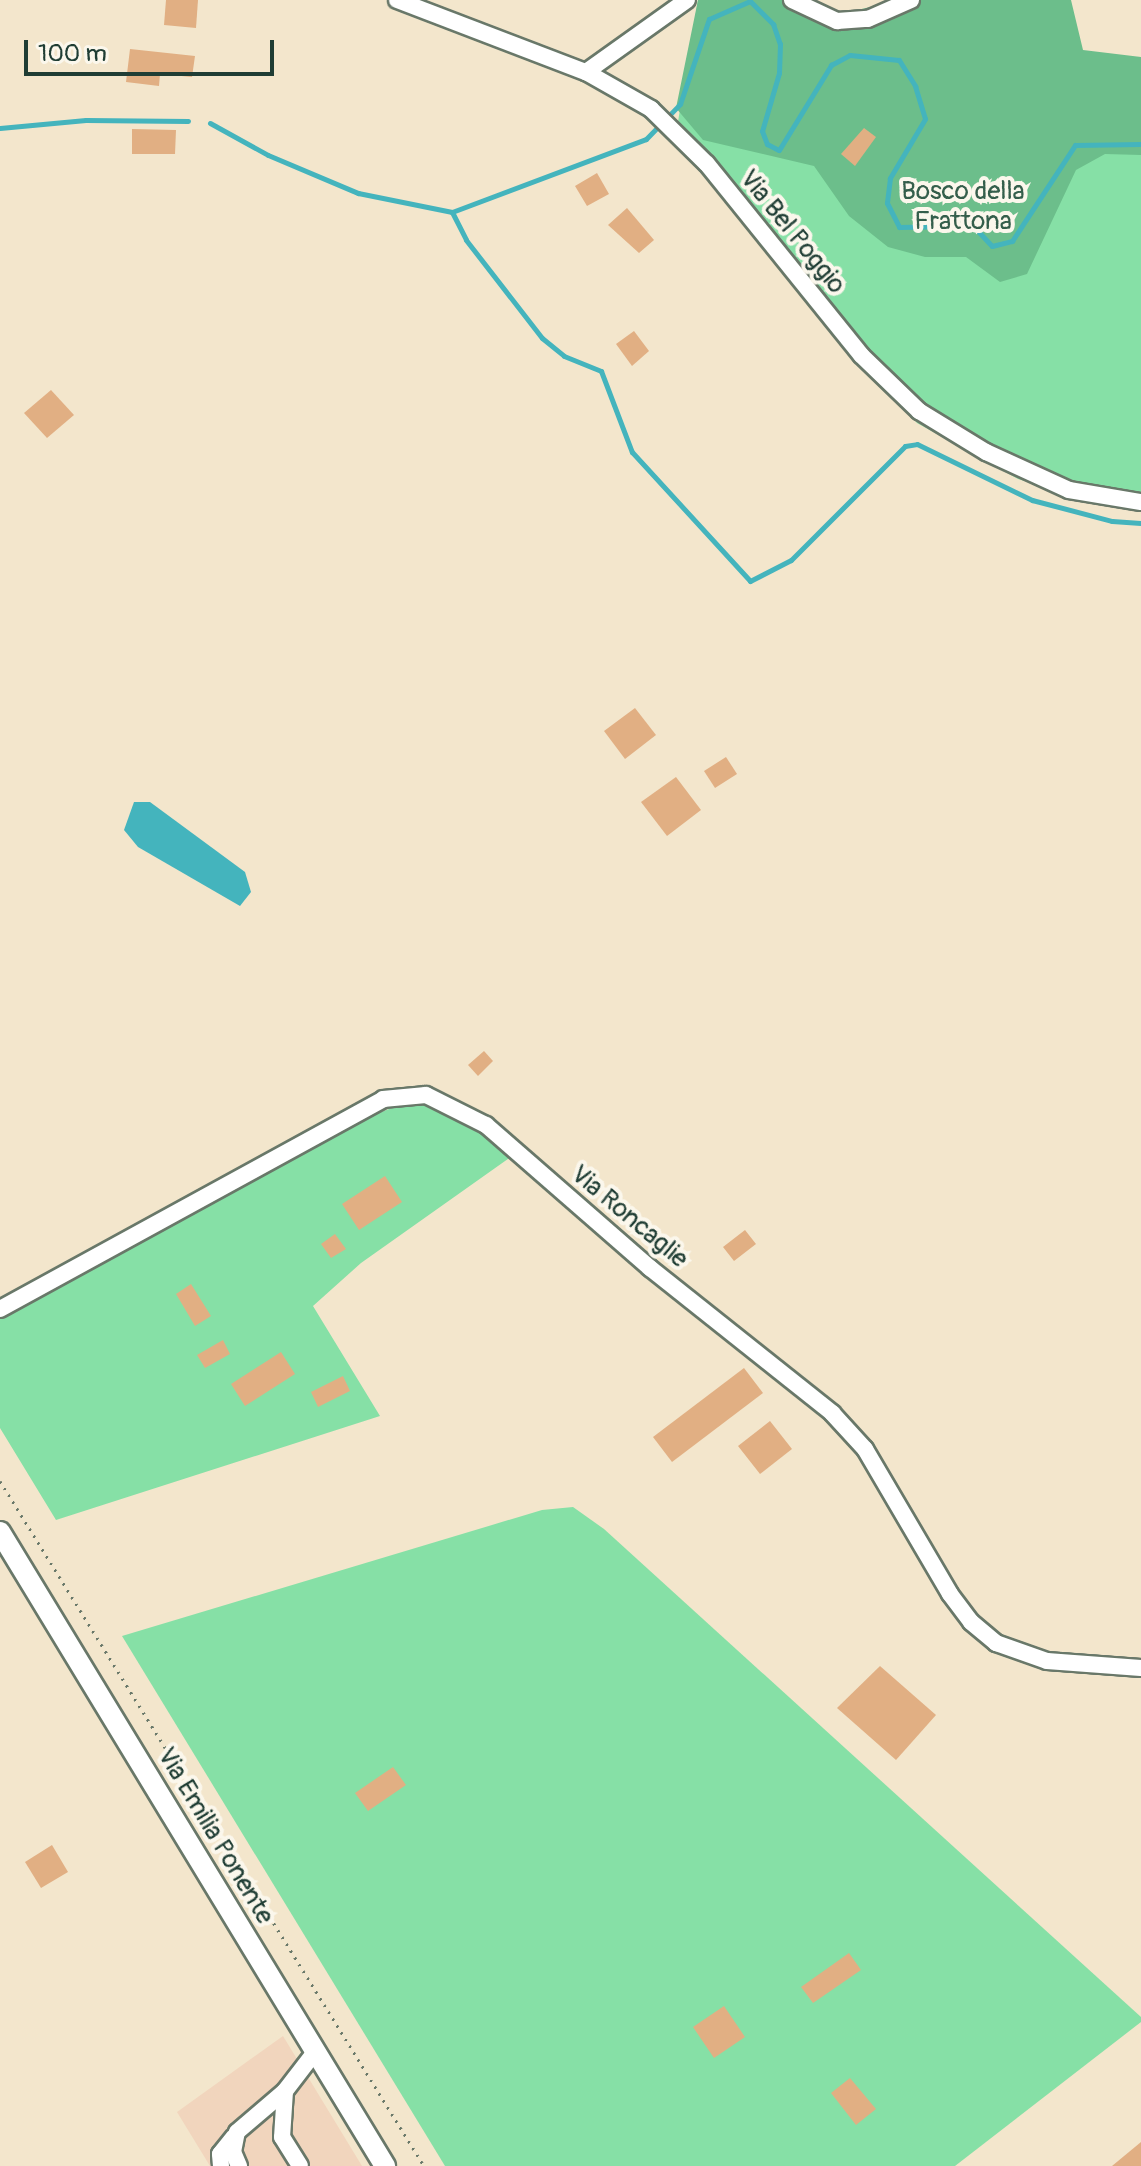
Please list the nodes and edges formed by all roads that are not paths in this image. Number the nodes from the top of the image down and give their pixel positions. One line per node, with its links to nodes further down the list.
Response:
1 (397, 0): 5 (street, Via Bel Poggio)
2 (687, 0): 5 (street)
3 (792, 0): 4 (street)
4 (911, 0)
5 (586, 72): 6 (street, Via Bel Poggio)
6 (1141, 502)
7 (0, 1309): 9 (street, Via Roncaglie)
8 (0, 1532): 10 (main road, Via Emilia Ponente)
9 (1141, 1668)
10 (315, 2052): 11 (street); 16 (main road, Via Emilia Ponente)
11 (285, 2091): 12 (street); 15 (street)
12 (237, 2132): 13 (street); 14 (street)
13 (221, 2166)
14 (239, 2166)
15 (300, 2166)
16 (385, 2166)

